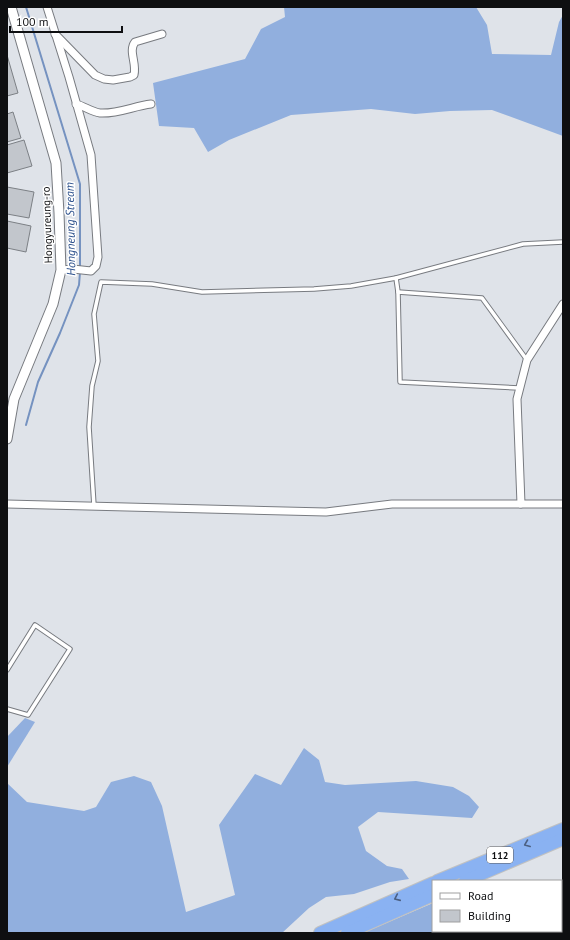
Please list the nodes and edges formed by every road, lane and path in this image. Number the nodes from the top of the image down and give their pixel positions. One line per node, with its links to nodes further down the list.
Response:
1 (11, 7): 8 (street, Hongyureung-ro)
2 (47, 7): 3 (street)
3 (55, 34): 4 (street); 5 (street)
4 (162, 34)
5 (76, 104): 6 (street); 8 (street)
6 (151, 104)
7 (563, 242): 9 (lane)
8 (61, 270): 14 (street, Hongyureung-ro)
9 (396, 278): 10 (lane); 18 (lane)
10 (398, 292): 12 (lane); 13 (lane)
11 (563, 304): 12 (street)
12 (527, 360): 13 (street)
13 (519, 388): 16 (street)
14 (7, 438)
15 (7, 504): 18 (street)
16 (522, 504): 17 (street); 18 (street)
17 (563, 504)
18 (94, 506)
19 (7, 670): 20 (lane)
20 (7, 709)
21 (563, 829): 23 (highway, 112, one-way to 23)
22 (563, 839): 24 (highway, 112)
23 (439, 880)
24 (467, 880)
25 (432, 883): 27 (highway, one-way to 27)
26 (432, 895): 28 (highway)
27 (320, 933)
28 (347, 933)

